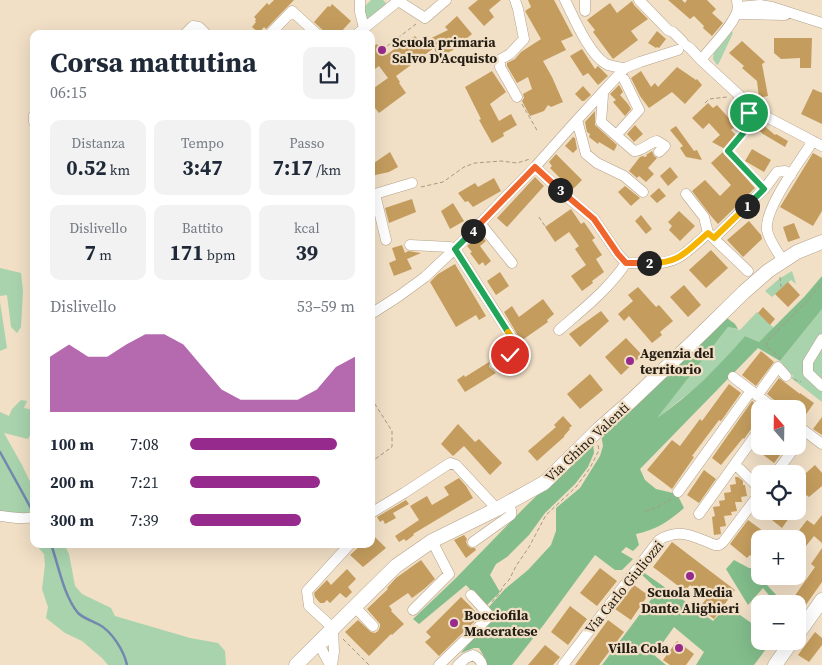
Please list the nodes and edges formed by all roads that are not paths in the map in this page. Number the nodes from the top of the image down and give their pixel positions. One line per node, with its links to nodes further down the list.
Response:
1 (360, 0): 15 (street)
2 (398, 0): 3 (street); 16 (street)
3 (446, 0)
4 (515, 0): 21 (street)
5 (567, 0): 19 (street)
6 (639, 0): 17 (street)
7 (774, 0): 9 (street)
8 (737, 7): 9 (street); 18 (street)
9 (796, 15): 10 (street)
10 (822, 23)
11 (189, 30): 12 (street)
12 (202, 30)
13 (274, 30): 14 (street)
14 (313, 30)
15 (361, 30)
16 (362, 30)
17 (678, 47): 18 (street); 19 (street)
18 (700, 60): 24 (street)
19 (623, 71): 20 (street); 23 (street)
20 (601, 94): 22 (street); 25 (street)
21 (517, 97)
22 (576, 120): 26 (street); 29 (street)
23 (620, 131)
24 (818, 143): 27 (street)
25 (659, 152)
26 (535, 167): 33 (street); 41 (street)
27 (791, 175): 34 (street); 39 (street)
28 (412, 183): 30 (street)
29 (643, 192)
30 (375, 194)
31 (686, 194): 34 (street)
32 (375, 202): 35 (street)
33 (480, 223): 38 (street); 40 (street)
34 (711, 235): 41 (street); 42 (street)
35 (386, 240)
36 (822, 242): 39 (main road, Via Ghino Valenti)
37 (410, 245): 38 (street)
38 (455, 249): 43 (street); 46 (street)
39 (783, 261): 61 (main road, Via Ghino Valenti)
40 (512, 263)
41 (626, 263): 44 (street)
42 (748, 271)
43 (375, 311)
44 (559, 330)
45 (822, 339): 49 (street)
46 (495, 364)
47 (789, 376): 50 (street)
48 (733, 377): 50 (street)
49 (822, 386)
50 (754, 393): 51 (street); 59 (street)
51 (763, 400)
52 (806, 433): 54 (street)
53 (751, 442): 62 (street)
54 (822, 444)
55 (789, 455): 56 (street)
56 (782, 465)
57 (740, 469): 58 (street)
58 (751, 480)
59 (678, 492)
60 (751, 505): 84 (street, Via Carlo Giuliozzi)
61 (502, 506): 63 (street); 66 (main road, Via Ghino Valenti); 67 (street)
62 (699, 514)
63 (375, 515)
64 (0, 516): 65 (street)
65 (30, 518)
66 (432, 541): 71 (main road, Via Ghino Valenti); 72 (street)
67 (474, 542)
68 (346, 548): 75 (street)
69 (470, 595): 81 (street)
70 (822, 600): 73 (main road)
71 (355, 606): 74 (street); 75 (main road, Via Ghino Valenti)
72 (413, 610)
73 (806, 623)
74 (372, 626)
75 (337, 633): 76 (main road, Via Ghino Valenti); 78 (street)
76 (321, 640): 78 (street); 79 (main road, Via Ghino Valenti); 80 (street)
77 (786, 650): 85 (main road)
78 (334, 652): 80 (street)
79 (300, 661): 80 (street)
80 (330, 664)
81 (438, 665)
82 (458, 665): 83 (street)
83 (482, 665)
84 (563, 665)
85 (775, 665)

